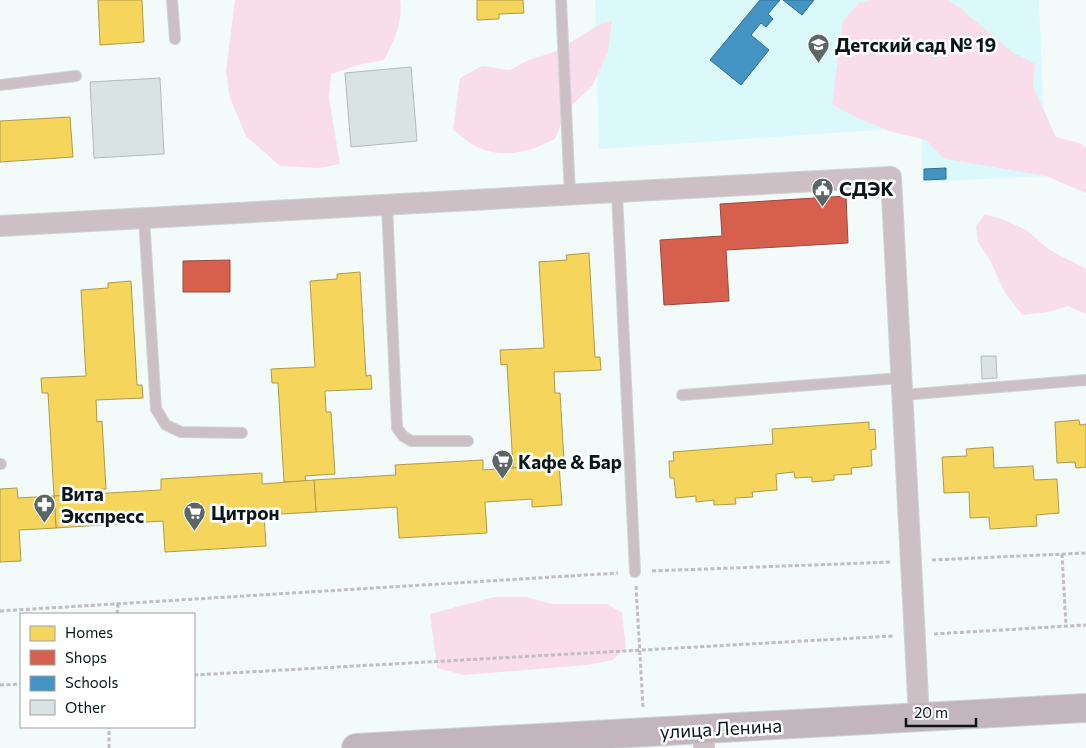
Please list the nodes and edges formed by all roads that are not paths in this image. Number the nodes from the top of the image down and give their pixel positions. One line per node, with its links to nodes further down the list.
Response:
1 (172, 0): 3 (lane)
2 (561, 0): 7 (lane)
3 (175, 39)
4 (76, 76): 5 (lane)
5 (0, 84)
6 (617, 192): 7 (street); 12 (street); 16 (lane)
7 (570, 195): 8 (street)
8 (387, 205): 9 (street); 15 (lane)
9 (144, 218): 10 (street); 14 (lane)
10 (0, 226)
11 (1086, 380): 12 (lane)
12 (902, 387): 13 (lane); 18 (street)
13 (682, 395)
14 (242, 433)
15 (468, 441)
16 (635, 572)
17 (1086, 708): 18 (main road, улица Ленина)
18 (919, 717): 19 (main road, улица Ленина)
19 (704, 738): 20 (main road, улица Ленина)
20 (356, 748)

